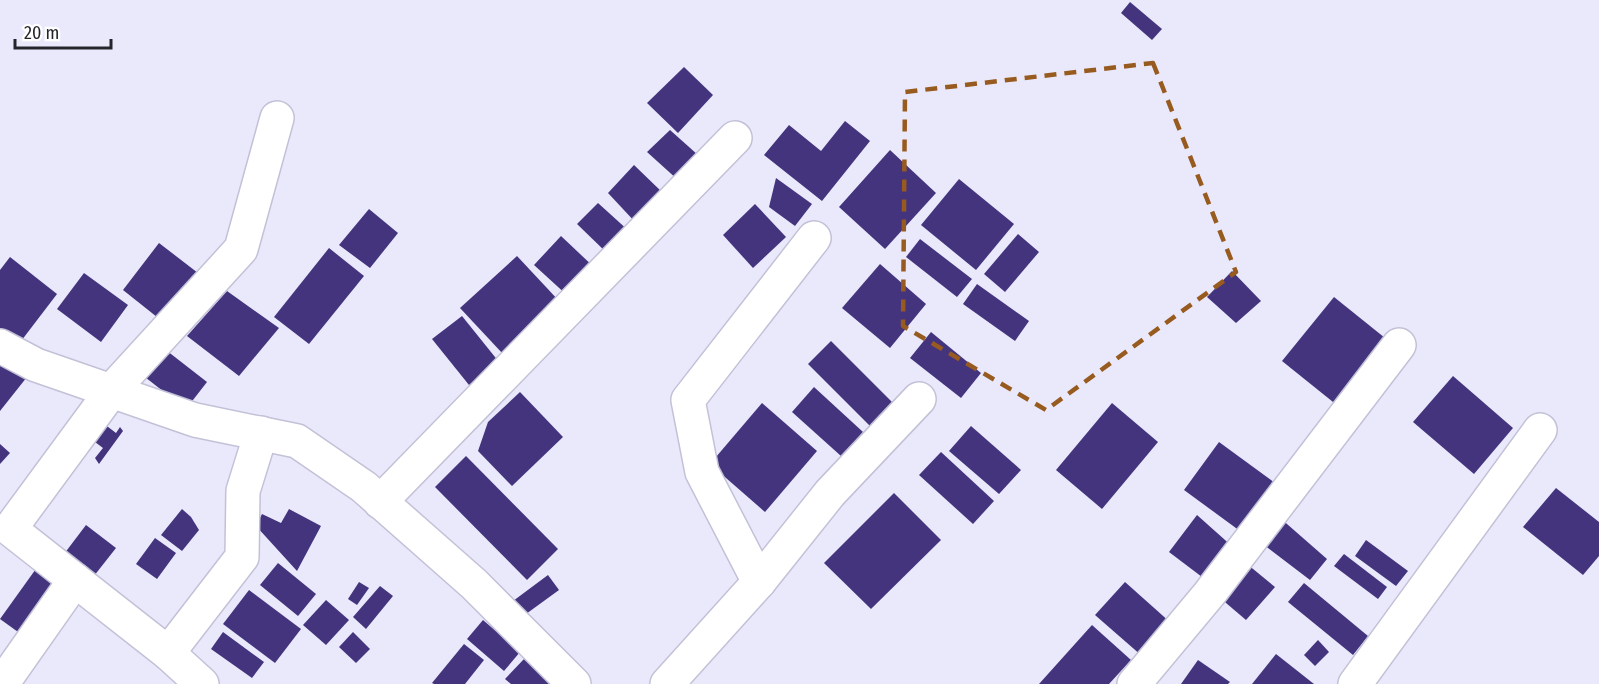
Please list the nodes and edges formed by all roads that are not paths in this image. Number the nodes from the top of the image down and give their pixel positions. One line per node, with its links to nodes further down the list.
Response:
1 (277, 118): 6 (street)
2 (735, 138): 10 (street)
3 (814, 238): 12 (street)
4 (1399, 345): 18 (street)
5 (0, 346): 6 (street)
6 (113, 389): 9 (street); 11 (street)
7 (919, 399): 12 (street)
8 (1540, 430): 19 (street)
9 (261, 433): 10 (street); 13 (street)
10 (380, 502): 16 (street)
11 (75, 580): 13 (street); 14 (street)
12 (759, 582): 17 (street)
13 (168, 653): 15 (street)
14 (2, 684)
15 (202, 684)
16 (574, 684)
17 (667, 684)
18 (1134, 684)
19 (1355, 684)

